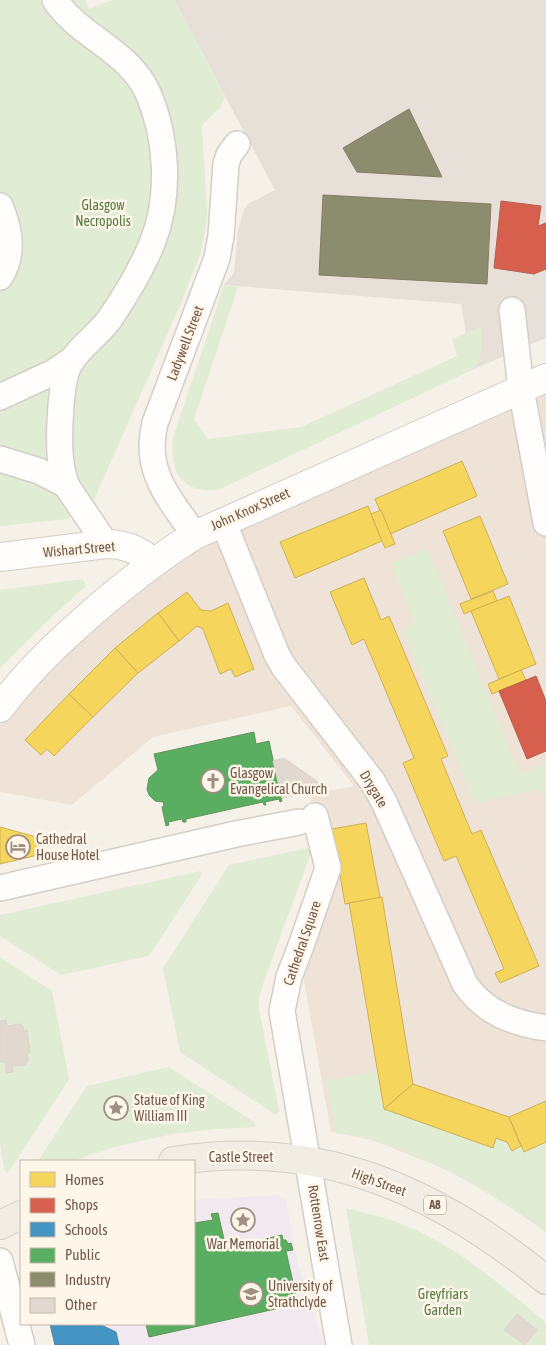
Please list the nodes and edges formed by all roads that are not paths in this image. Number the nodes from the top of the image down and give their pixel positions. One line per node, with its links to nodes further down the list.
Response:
1 (55, 0): 6 (street)
2 (238, 144): 14 (street, Ladywell Street)
3 (0, 207): 4 (street)
4 (0, 277)
5 (512, 310): 8 (street)
6 (72, 360): 9 (street); 11 (street)
7 (546, 378): 8 (street, John Knox Street)
8 (521, 389): 12 (street, John Knox Street); 13 (street)
9 (0, 397)
10 (0, 459): 11 (street)
11 (66, 485): 15 (street)
12 (222, 521): 14 (street, John Knox Street); 20 (street, Drygate)
13 (546, 523)
14 (195, 534): 17 (street, John Knox Street)
15 (106, 544): 16 (street, Wishart Street); 17 (street, Wishart Street)
16 (0, 556)
17 (154, 562): 18 (street, John Knox Street)
18 (0, 708)
19 (0, 888): 22 (street, Cathedral Square)
20 (546, 1028)
21 (182, 1160): 22 (main road, Castle Street / A8)
22 (308, 1160): 26 (main road, High Street / A8); 28 (street, Rottenrow East)
23 (20, 1215): 24 (main road)
24 (0, 1225)
25 (0, 1262): 27 (street)
26 (546, 1280)
27 (22, 1345)
28 (339, 1345)

